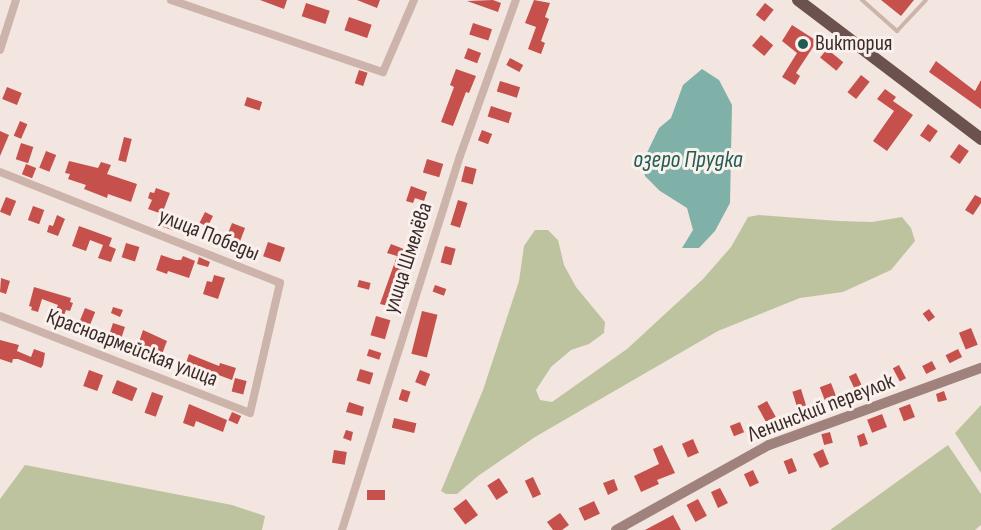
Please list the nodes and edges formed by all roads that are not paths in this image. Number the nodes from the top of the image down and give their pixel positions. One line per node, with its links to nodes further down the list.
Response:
1 (16, 0): 8 (street)
2 (171, 0): 3 (street)
3 (414, 0)
4 (516, 0): 14 (street, улица Шмелёва)
5 (798, 0): 9 (highway)
6 (862, 0): 7 (lane)
7 (926, 0)
8 (0, 50)
9 (981, 139)
10 (0, 172): 13 (street, улица Победы)
11 (0, 316): 13 (street, Красноармейская улица)
12 (981, 368): 15 (main road, Ленинский переулок)
13 (250, 413)
14 (342, 530)
15 (616, 530)

